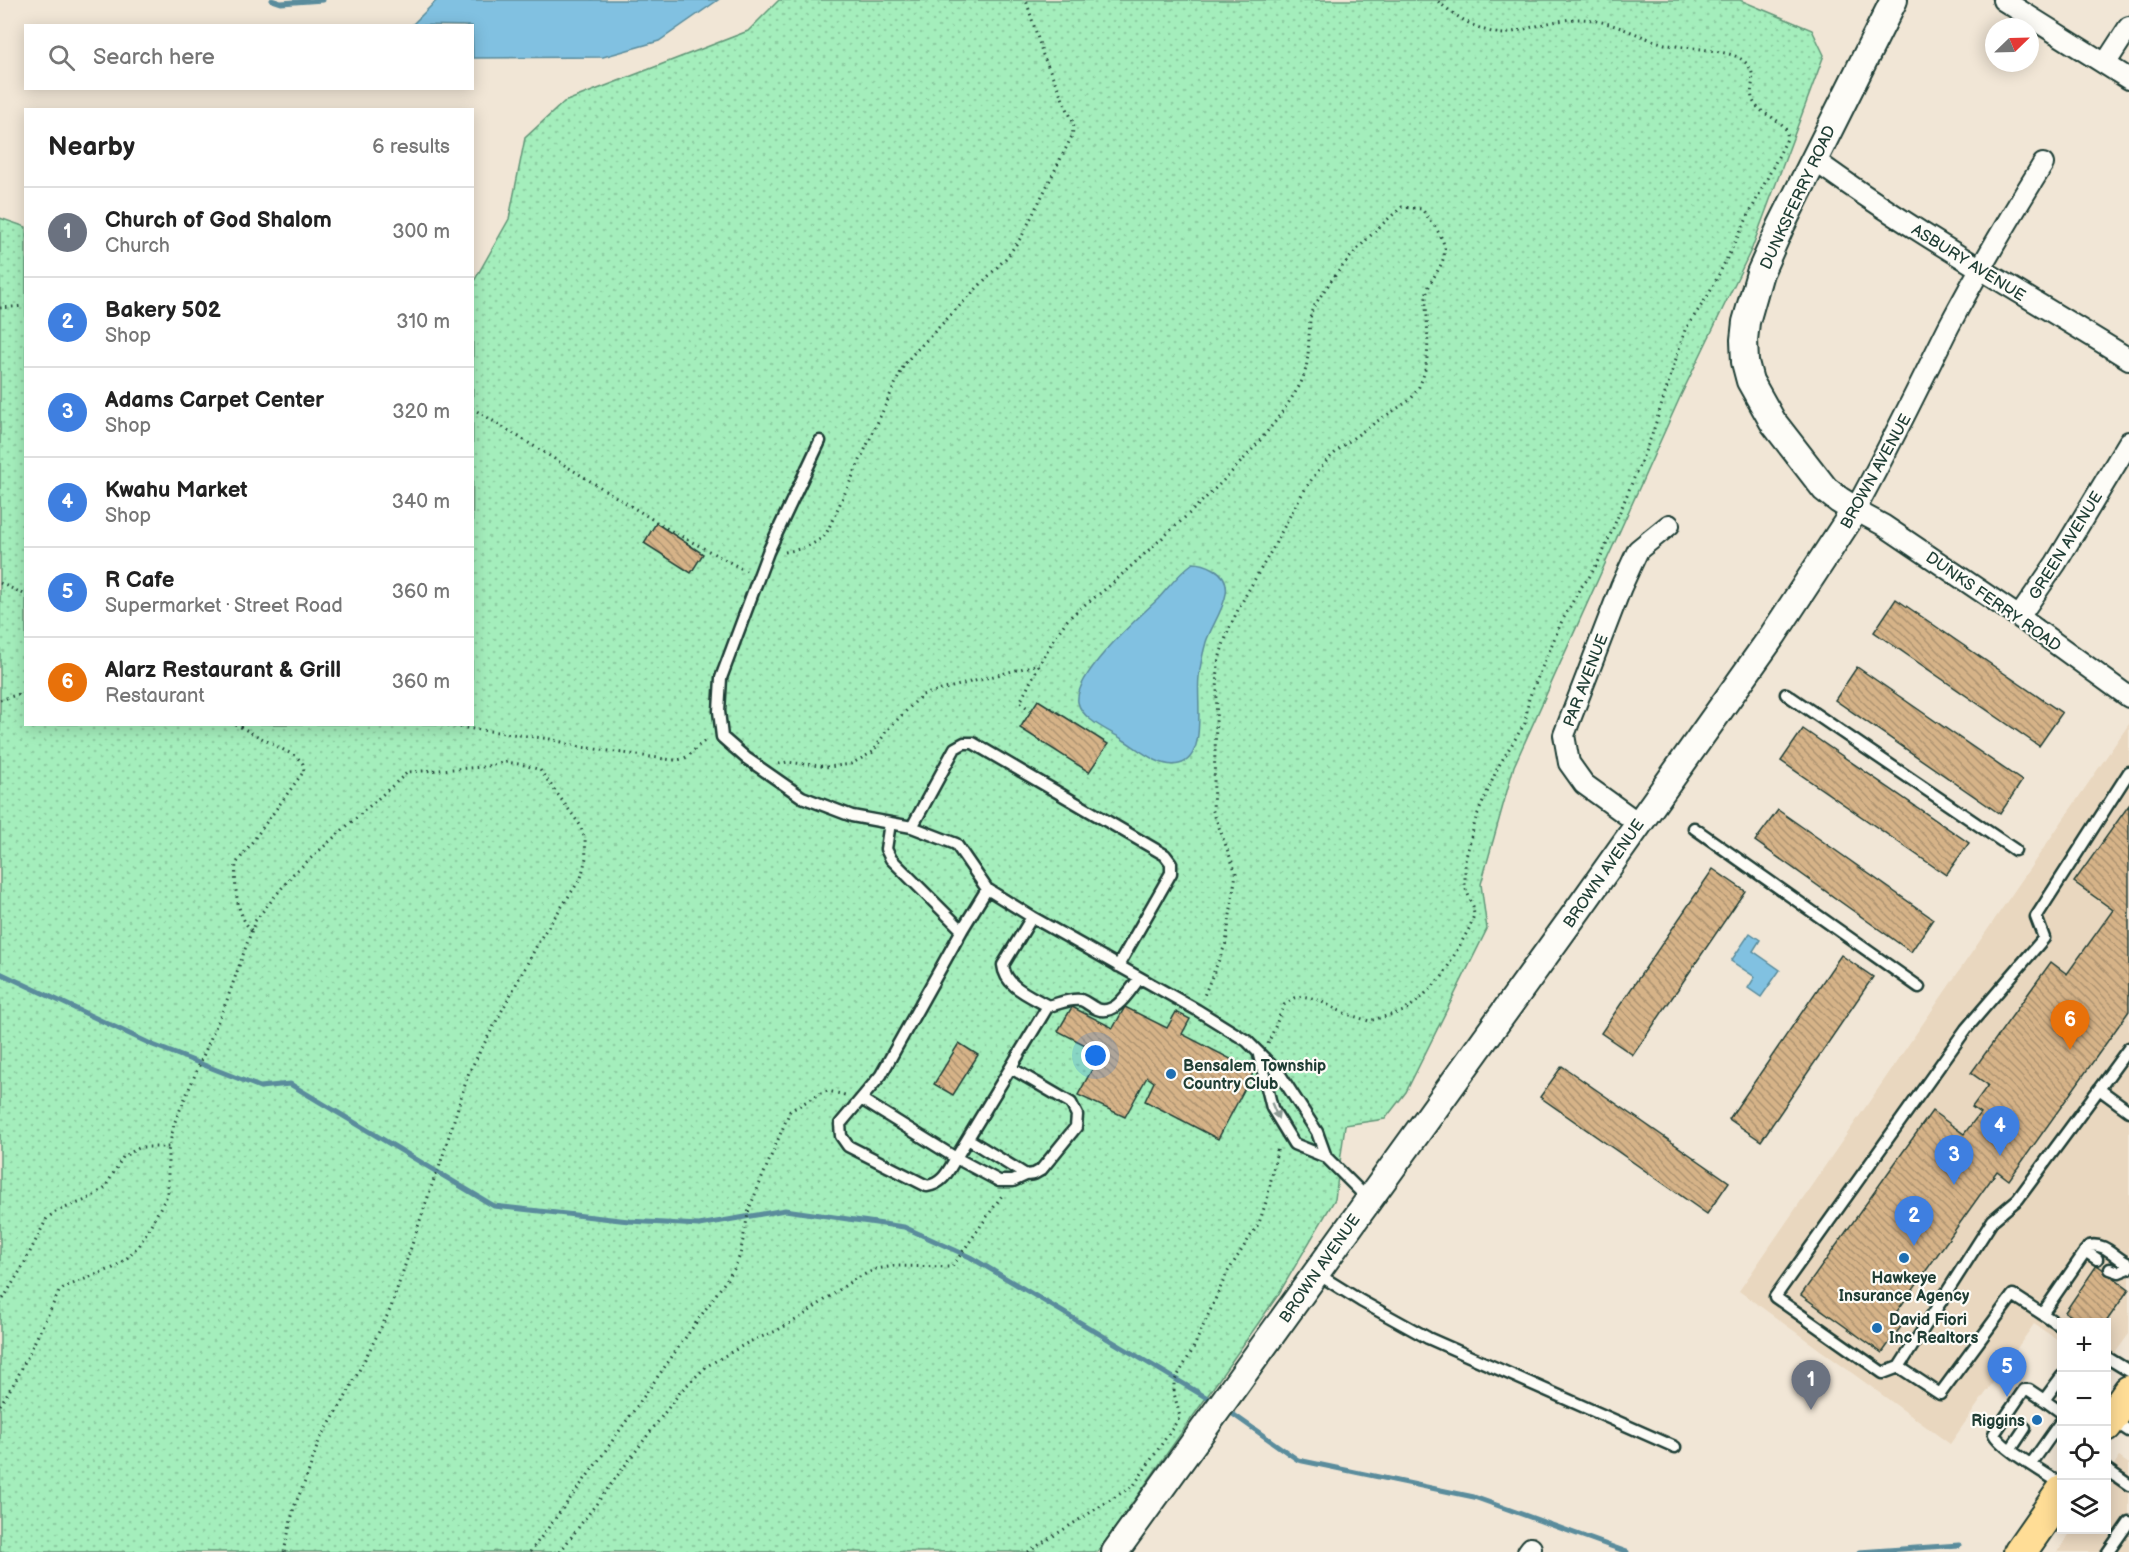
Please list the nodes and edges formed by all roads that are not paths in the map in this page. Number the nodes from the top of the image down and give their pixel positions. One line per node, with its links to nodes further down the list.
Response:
1 (1894, 0): 6 (street, DUNKSFERRY ROAD)
2 (2003, 0): 4 (street)
3 (2129, 27): 4 (street)
4 (2105, 64): 5 (street)
5 (2129, 80)
6 (1813, 159): 8 (street, ASBURY AVENUE); 12 (street, DUNKSFERRY ROAD)
7 (2043, 164): 8 (street, BROWN AVENUE)
8 (1980, 269): 9 (street, ASBURY AVENUE); 12 (street, BROWN AVENUE)
9 (2129, 358)
10 (820, 441): 18 (lane)
11 (2129, 442): 14 (street, GREEN AVENUE)
12 (1855, 510): 14 (street, DUNKS FERRY ROAD); 19 (street, BROWN AVENUE)
13 (1669, 525): 19 (street, PAR AVENUE)
14 (2019, 618): 16 (street, DUNKS FERRY ROAD)
15 (1786, 694): 22 (lane)
16 (2129, 697)
17 (2129, 772): 49 (lane)
18 (890, 823): 20 (lane); 25 (lane)
19 (1638, 823): 40 (street, BROWN AVENUE)
20 (912, 827): 23 (lane); 26 (lane)
21 (1694, 828): 28 (lane)
22 (2015, 850)
23 (987, 888): 24 (lane); 25 (lane)
24 (1032, 917): 26 (lane); 29 (lane)
25 (962, 930): 34 (lane)
26 (1118, 966): 27 (lane)
27 (1140, 979): 29 (lane); 31 (lane)
28 (1919, 987)
29 (1048, 1006): 32 (lane)
30 (2129, 1048): 33 (lane)
31 (1259, 1055): 37 (lane); 37 (lane, one-way to 37)
32 (1011, 1068): 36 (lane); 39 (lane)
33 (2099, 1089): 35 (lane); 49 (lane)
34 (861, 1099): 38 (lane); 38 (lane)
35 (2129, 1111)
36 (968, 1139): 38 (lane); 39 (lane)
37 (1326, 1157): 40 (lane)
38 (956, 1158): 39 (lane)
39 (1026, 1175)
40 (1368, 1199): 45 (street, BROWN AVENUE)
41 (2085, 1251): 42 (lane); 43 (lane); 46 (lane)
42 (2097, 1259)
43 (2129, 1266): 44 (lane)
44 (2110, 1269)
45 (1316, 1273): 56 (lane); 64 (street, BROWN AVENUE)
46 (2042, 1314): 47 (lane); 49 (lane)
47 (2057, 1324)
48 (2111, 1360): 50 (lane)
49 (1899, 1367)
50 (2129, 1371)
51 (2057, 1382): 52 (lane)
52 (2044, 1401): 53 (lane); 57 (lane)
53 (2057, 1410)
54 (2057, 1426): 58 (lane)
55 (2025, 1428): 57 (lane)
56 (1675, 1447)
57 (2011, 1449): 58 (lane)
58 (2031, 1464): 60 (lane)
59 (2111, 1472): 61 (lane)
60 (2057, 1481)
61 (2129, 1485)
62 (2057, 1497): 65 (main road)
63 (2129, 1522): 66 (lane)
64 (1114, 1552)
65 (2020, 1552)
66 (2108, 1552)

